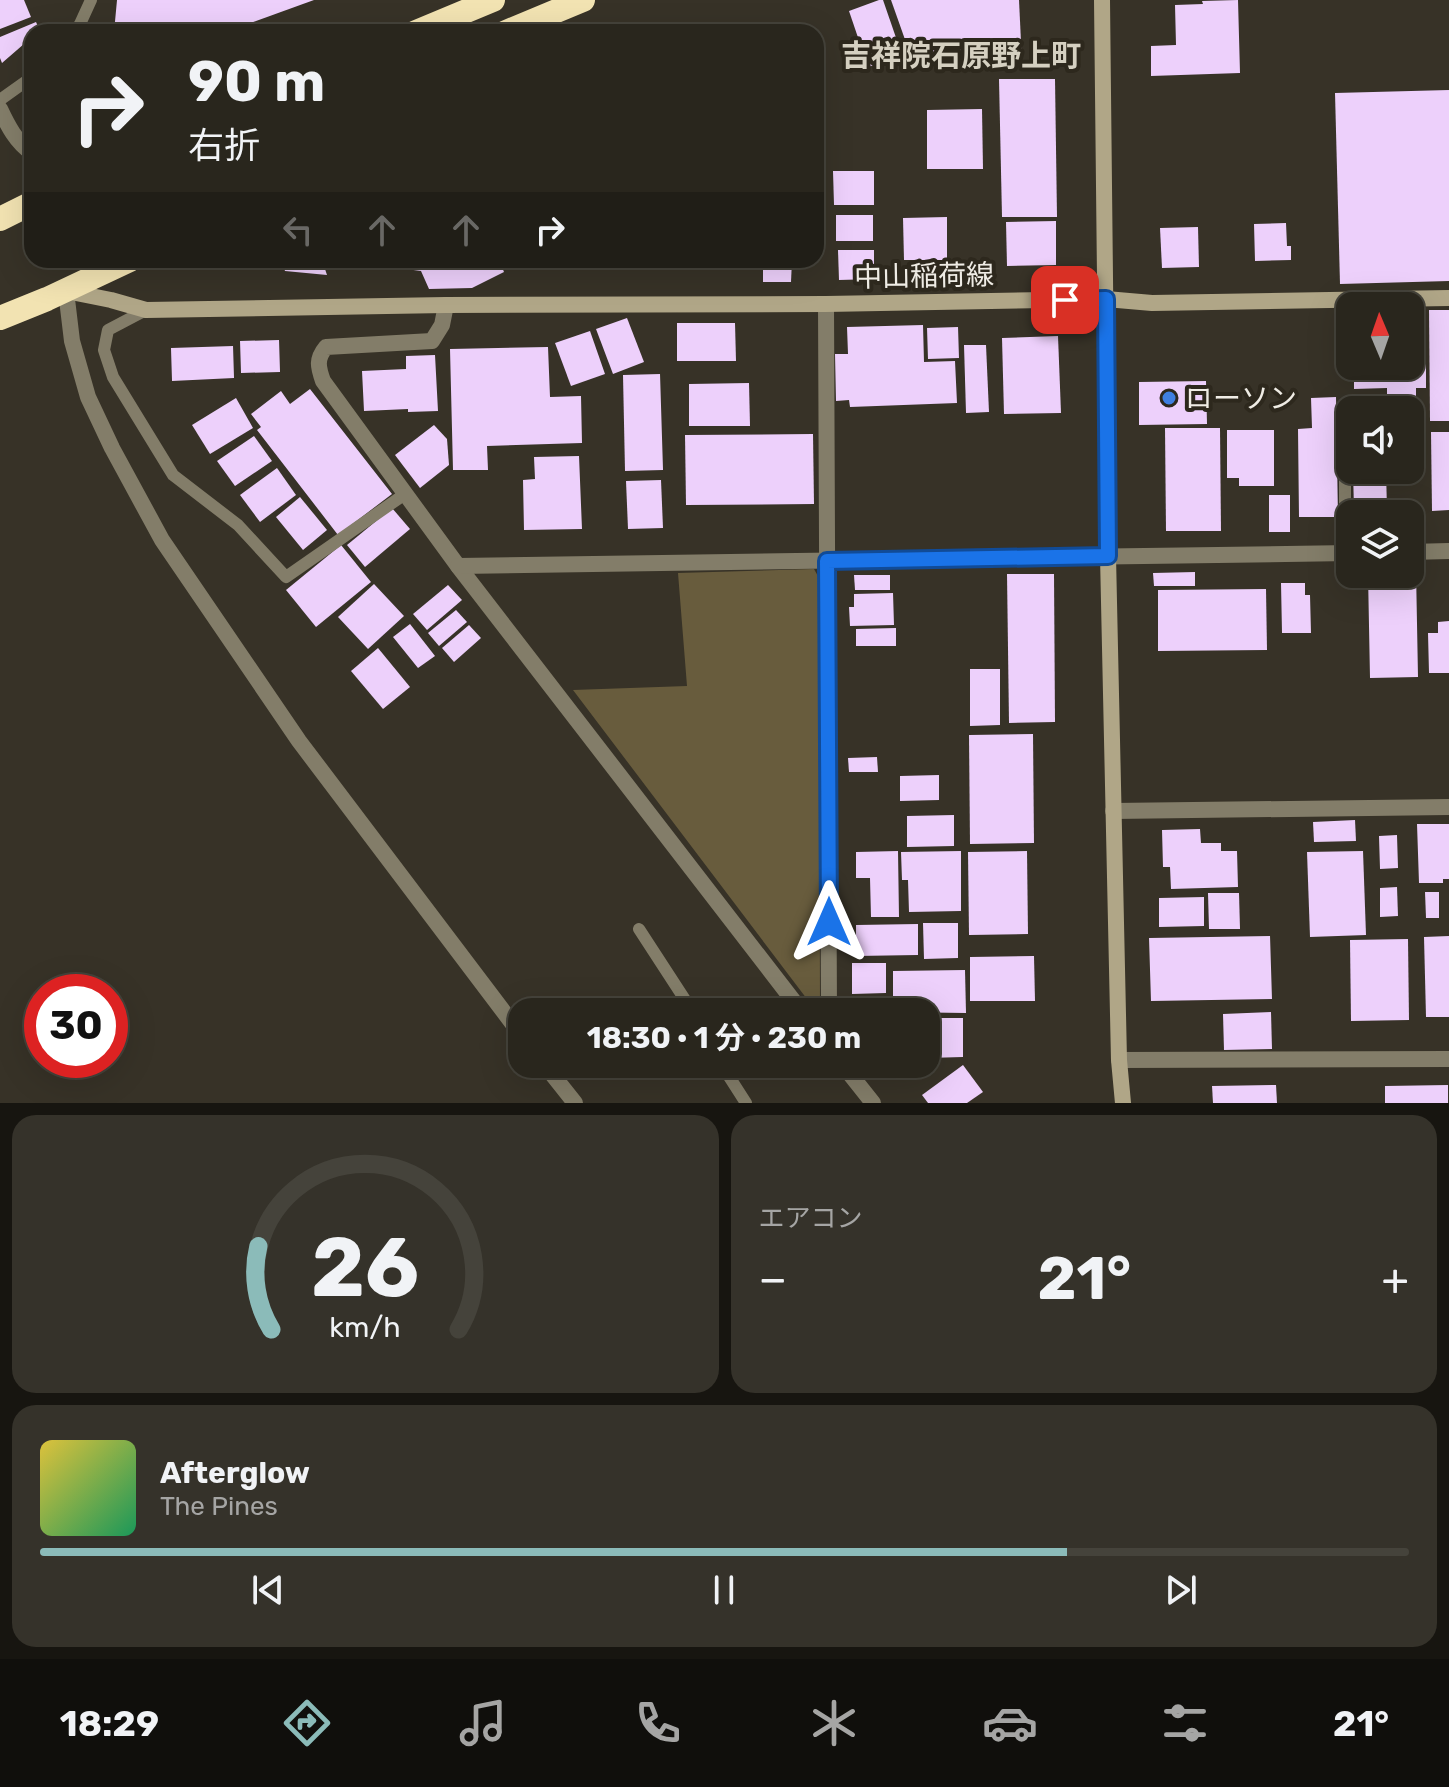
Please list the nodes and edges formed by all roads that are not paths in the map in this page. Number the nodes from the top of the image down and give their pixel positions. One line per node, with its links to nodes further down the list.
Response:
1 (91, 0): 5 (lane)
2 (493, 0): 6 (highway)
3 (583, 0): 7 (highway)
4 (1102, 0): 17 (main road)
5 (80, 24)
6 (435, 24)
7 (525, 24)
8 (24, 83): 9 (lane)
9 (0, 100)
10 (0, 109): 11 (street)
11 (24, 147)
12 (24, 207): 13 (highway)
13 (0, 218)
14 (113, 268): 15 (highway)
15 (56, 295): 20 (main road, 中山稲荷線); 21 (highway); 35 (street)
16 (1449, 298): 17 (main road, 中山稲荷線)
17 (1106, 299): 18 (main road, 中山稲荷線); 26 (main road)
18 (826, 304): 19 (main road, 中山稲荷線); 27 (street)
19 (446, 305): 20 (main road, 中山稲荷線); 22 (street)
20 (146, 310): 22 (lane)
21 (0, 318)
22 (405, 494): 28 (street)
23 (1449, 551): 24 (street)
24 (1424, 552)
25 (1336, 553): 26 (street)
26 (1108, 556): 27 (street); 30 (main road)
27 (827, 561): 28 (street); 34 (street)
28 (458, 566): 33 (street)
29 (1449, 807): 30 (street)
30 (1113, 811): 37 (main road)
31 (639, 929): 32 (lane)
32 (684, 998)
33 (791, 998)
34 (829, 998)
35 (508, 1017)
36 (1449, 1059): 37 (street)
37 (1119, 1060): 44 (main road)
38 (555, 1078): 41 (street)
39 (730, 1078): 42 (lane)
40 (853, 1078): 43 (street)
41 (575, 1103)
42 (746, 1103)
43 (873, 1103)
44 (1123, 1103)

